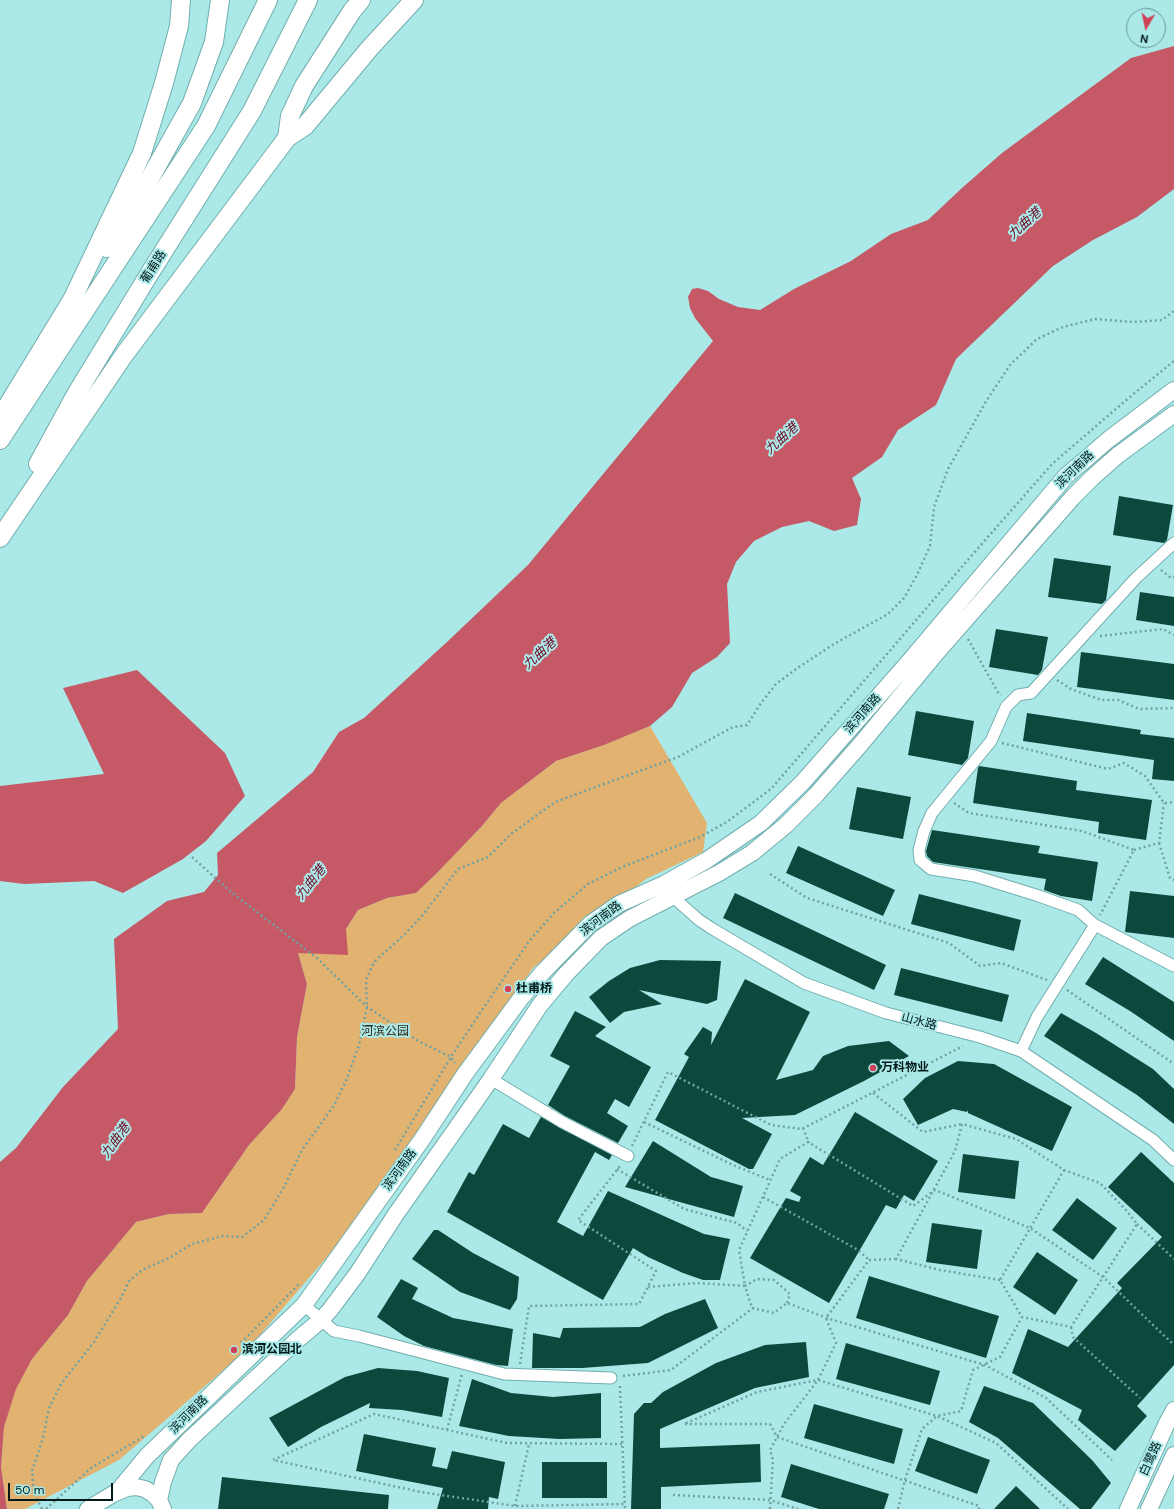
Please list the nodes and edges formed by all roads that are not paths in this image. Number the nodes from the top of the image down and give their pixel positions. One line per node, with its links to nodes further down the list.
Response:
1 (181, 0): 8 (main road)
2 (220, 0): 8 (main road)
3 (268, 0): 12 (main road)
4 (308, 0): 13 (main road, 葡甫路)
5 (361, 0): 7 (main road)
6 (414, 0): 7 (main road)
7 (287, 138): 14 (main road)
8 (72, 300): 11 (main road)
9 (1174, 390): 16 (street, 滨河南路)
10 (1174, 414): 16 (street)
11 (0, 418)
12 (0, 440)
13 (0, 534)
14 (0, 538)
15 (1174, 543): 17 (street)
16 (668, 890): 19 (street, 山水路); 20 (street); 23 (street, 滨河南路)
17 (1095, 924): 18 (street); 19 (street)
18 (1174, 966)
19 (1021, 1051): 22 (street, 山水路)
20 (491, 1079): 21 (street); 24 (street)
21 (628, 1156)
22 (1174, 1160)
23 (304, 1305): 24 (street); 28 (street, 滨河南路)
24 (321, 1320): 25 (street); 29 (street)
25 (615, 1377)
26 (1174, 1410): 32 (street, 白鹭路)
27 (1174, 1455): 33 (street, 白鹭路)
28 (118, 1491): 29 (street); 30 (street, 滨河南路); 31 (street)
29 (161, 1505)
30 (88, 1509)
31 (104, 1509)
32 (1128, 1509)
33 (1149, 1509)

